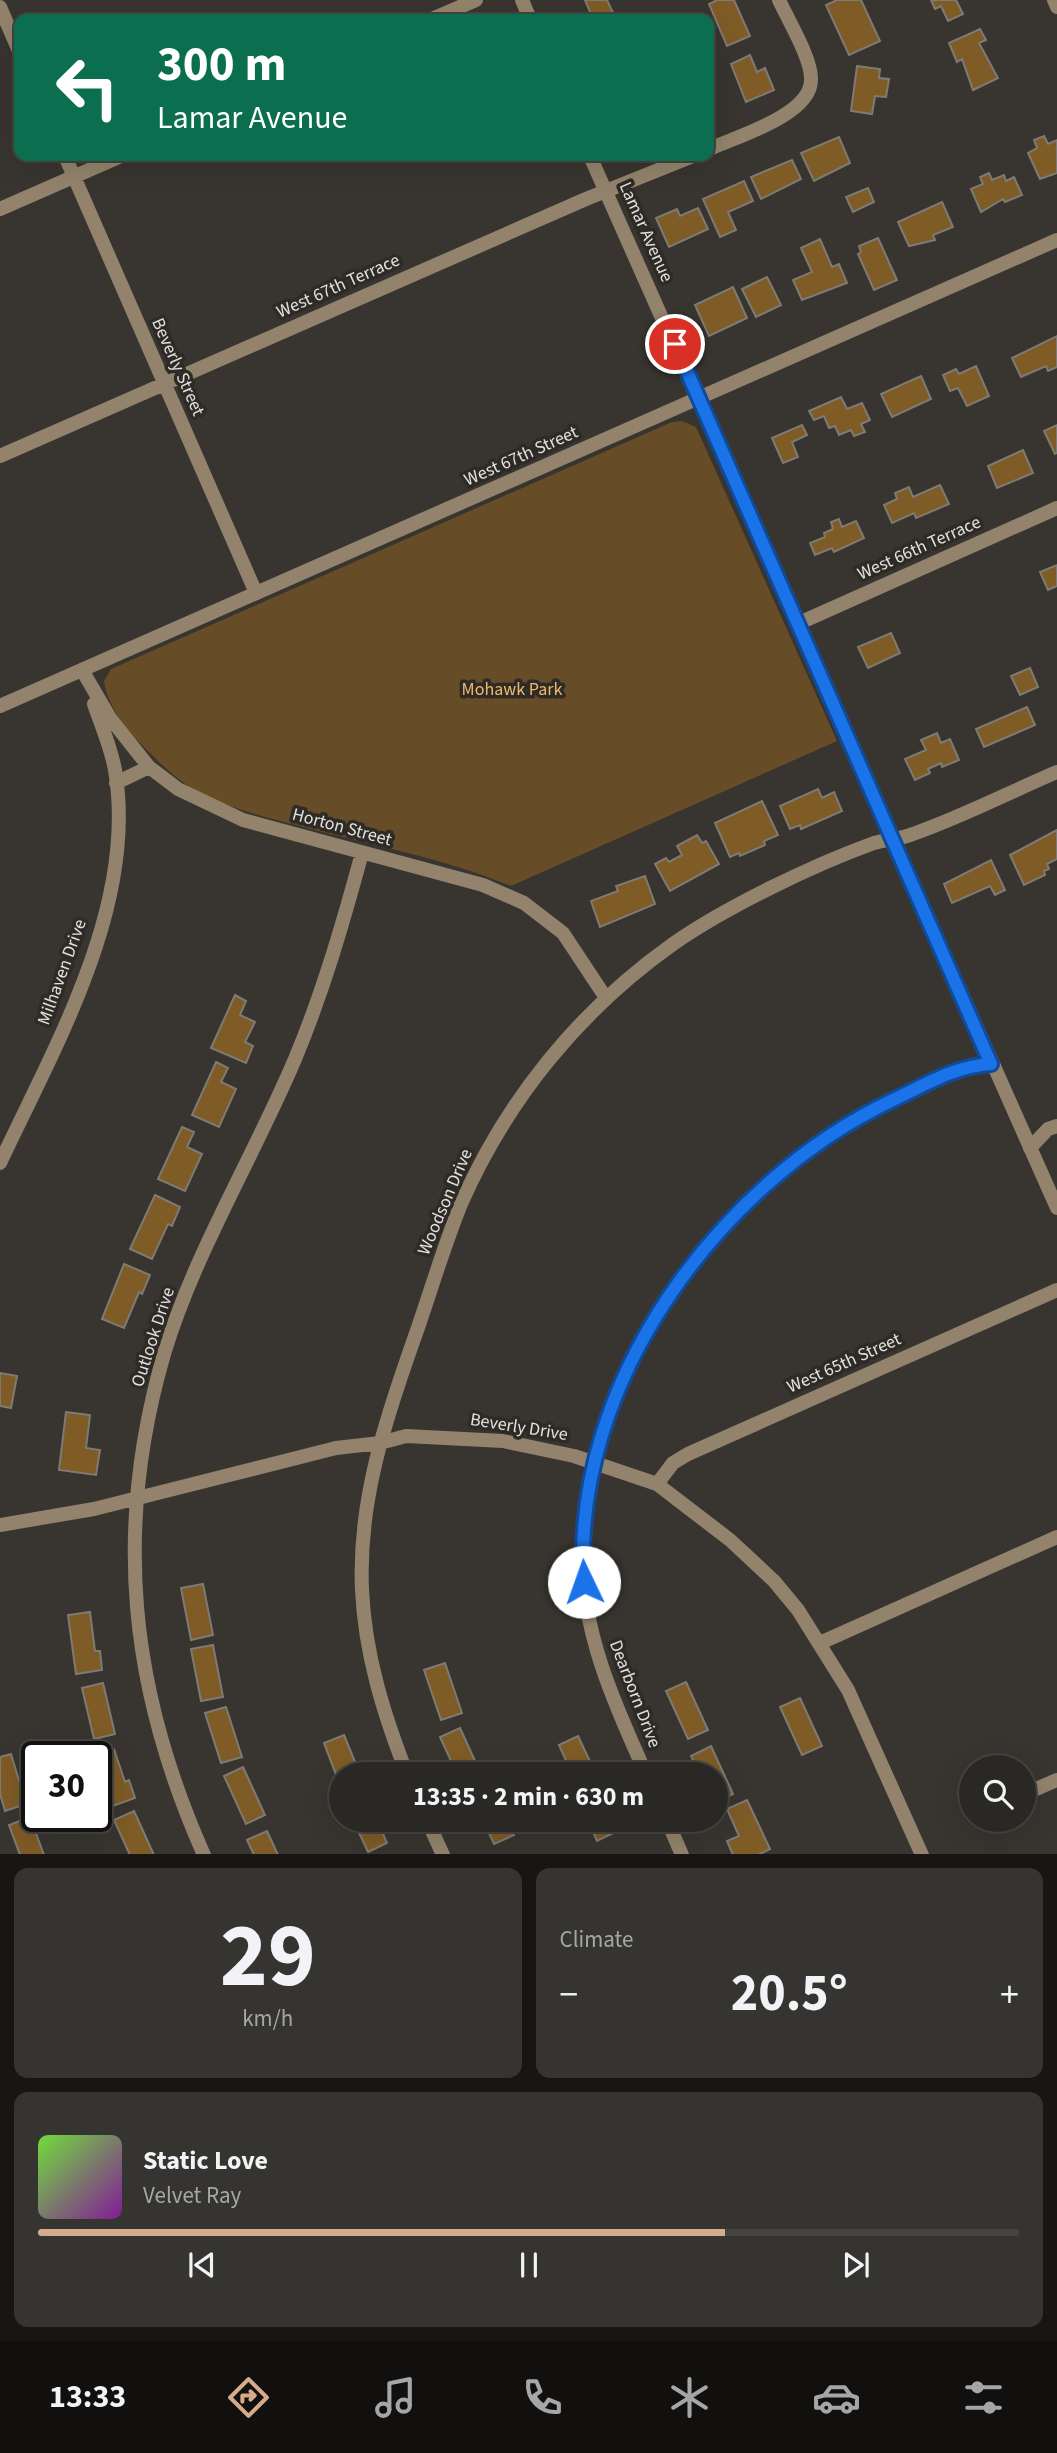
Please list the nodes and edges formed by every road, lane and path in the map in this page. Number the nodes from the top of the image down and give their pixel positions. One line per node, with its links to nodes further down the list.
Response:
1 (476, 0): 6 (street)
2 (779, 0): 8 (street)
3 (1054, 0): 5 (street)
4 (0, 7): 7 (street)
5 (1057, 7)
6 (444, 14)
7 (14, 39)
8 (714, 147)
9 (67, 161): 13 (street, Beverly Street)
10 (109, 161): 13 (street)
11 (592, 161): 14 (street, Lamar Avenue)
12 (681, 161): 14 (street, West 67th Terrace)
13 (74, 176): 15 (street); 17 (street, Beverly Street)
14 (607, 191): 17 (street, West 67th Terrace); 18 (street, Lamar Avenue)
15 (0, 209)
16 (1057, 240): 18 (street, West 67th Street)
17 (165, 383): 19 (street, West 67th Terrace); 21 (street, Beverly Street)
18 (699, 398): 21 (street, West 67th Street); 22 (street, Lamar Avenue)
19 (0, 456)
20 (1057, 508): 22 (street, West 66th Terrace)
21 (256, 593): 23 (street, West 67th Street)
22 (797, 624): 28 (street, Lamar Avenue)
23 (82, 670): 24 (street, West 67th Street); 25 (street, Horton Street); 27 (street, Milhaven Drive)
24 (0, 706)
25 (149, 767): 27 (street); 29 (street, Horton Street)
26 (1057, 772): 28 (street, Woodson Drive)
27 (116, 783): 34 (street, Milhaven Drive)
28 (892, 839): 30 (street, Woodson Drive); 31 (street, Lamar Avenue)
29 (362, 853): 30 (street, Horton Street); 40 (street, Outlook Drive)
30 (606, 998): 37 (street, Woodson Drive)
31 (991, 1064): 33 (street, Lamar Avenue); 38 (street, Dearborn Drive)
32 (1057, 1126): 33 (street)
33 (1030, 1148): 35 (street, Lamar Avenue)
34 (0, 1163)
35 (1057, 1208)
36 (1057, 1290): 39 (street, West 65th Street)
37 (380, 1443): 38 (street, Beverly Drive); 40 (street, Beverly Drive); 44 (street, Woodson Drive)
38 (595, 1464): 39 (street, Beverly Drive); 45 (street, Dearborn Drive)
39 (657, 1484): 43 (street, Beverly Drive)
40 (137, 1498): 41 (street, Beverly Drive); 50 (street, Outlook Drive)
41 (0, 1525)
42 (1057, 1536): 43 (street)
43 (821, 1643): 53 (street, Beverly Drive)
44 (402, 1762)
45 (641, 1762)
46 (1057, 1780): 47 (street)
47 (1036, 1789)
48 (433, 1832): 51 (street)
49 (672, 1832): 52 (street)
50 (204, 1854)
51 (443, 1854)
52 (682, 1854)
53 (922, 1854)

